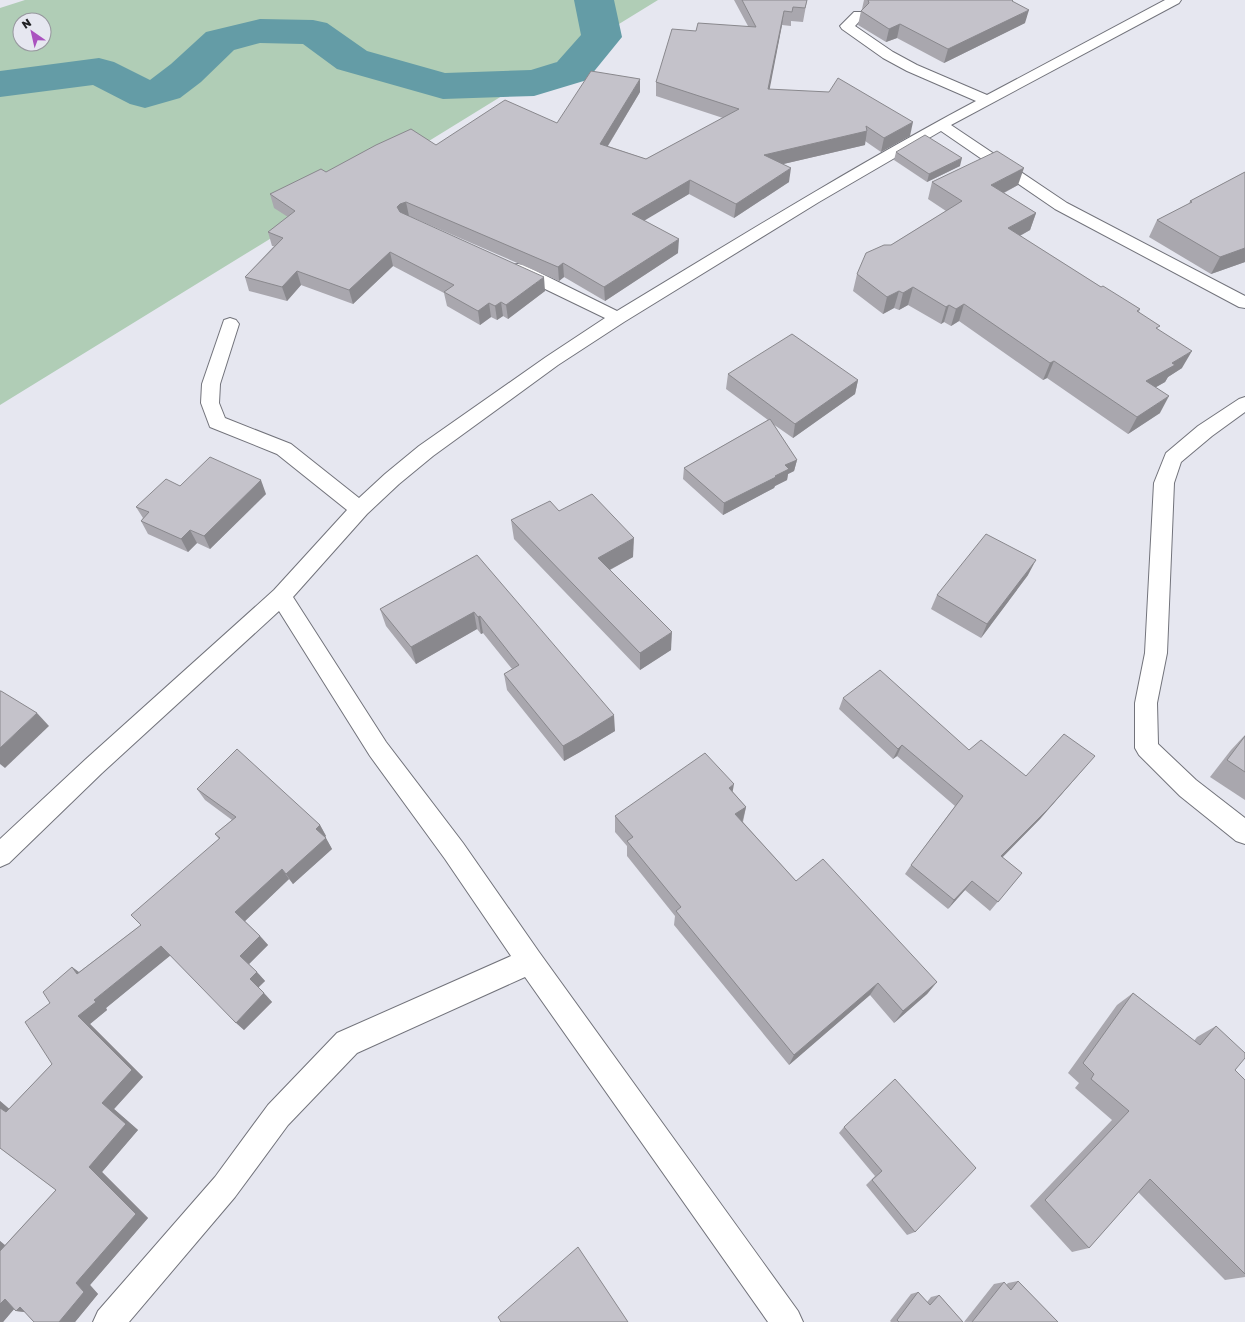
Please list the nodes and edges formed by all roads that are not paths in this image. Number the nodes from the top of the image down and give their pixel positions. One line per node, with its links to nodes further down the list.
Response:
1 (1175, 0): 3 (street)
2 (859, 15): 3 (street)
3 (987, 100): 4 (street)
4 (941, 125): 6 (street); 7 (street)
5 (504, 263): 7 (street)
6 (1245, 303)
7 (618, 318): 10 (street)
8 (230, 324): 10 (street)
9 (1245, 403): 12 (street)
10 (360, 509): 11 (street)
11 (281, 596): 13 (street); 14 (street)
12 (1245, 833)
13 (0, 855)
14 (530, 961): 15 (street); 16 (street)
15 (109, 1322)
16 (787, 1322)

